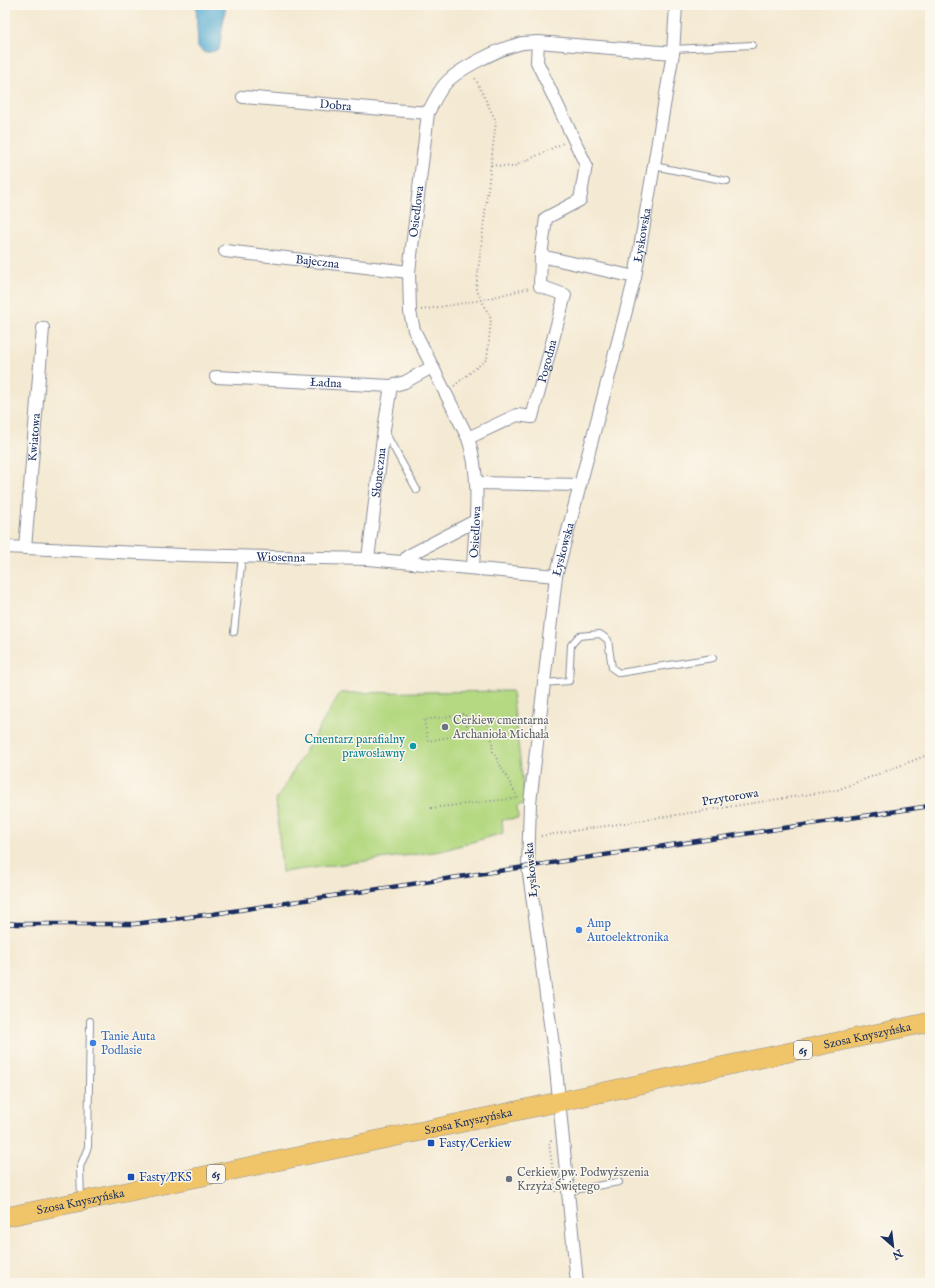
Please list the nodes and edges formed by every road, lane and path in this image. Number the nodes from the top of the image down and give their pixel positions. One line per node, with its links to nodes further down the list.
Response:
1 (676, 5): 4 (street, Łyskowska)
2 (538, 42): 4 (street, Osiedlowa); 5 (street, Osiedlowa); 8 (street)
3 (752, 46): 4 (lane)
4 (673, 51): 10 (street, Łyskowska)
5 (469, 66): 7 (street, Osiedlowa); 9 (path)
6 (243, 97): 7 (street, Dobra)
7 (428, 113): 14 (street, Osiedlowa)
8 (573, 138): 9 (path); 13 (street)
9 (490, 165): 17 (path)
10 (654, 166): 11 (lane); 15 (street, Łyskowska)
11 (727, 181)
12 (225, 252): 14 (street, Bajeczna)
13 (541, 256): 15 (street); 16 (street)
14 (409, 272): 18 (street, Osiedlowa)
15 (635, 277): 27 (street, Łyskowska)
16 (540, 286): 17 (path); 25 (street, Pogodna)
17 (482, 300): 18 (path); 23 (path)
18 (410, 312): 20 (street, Osiedlowa)
19 (43, 328): 31 (street, Kwiatowa)
20 (432, 367): 22 (street, Ładna); 23 (street, Osiedlowa)
21 (216, 377): 22 (street, Ładna)
22 (391, 386): 24 (street, Słoneczna)
23 (444, 391): 25 (street, Osiedlowa)
24 (384, 429): 28 (lane); 33 (street, Słoneczna)
25 (468, 438): 26 (street, Osiedlowa)
26 (477, 483): 27 (street); 29 (street, Osiedlowa)
27 (580, 485): 36 (street, Łyskowska)
28 (417, 490)
29 (475, 521): 34 (street); 35 (street, Osiedlowa)
30 (5, 547): 31 (street, Wiosenna)
31 (25, 548): 32 (street, Wiosenna)
32 (242, 556): 33 (street, Wiosenna); 37 (lane)
33 (368, 559): 34 (street, Wiosenna)
34 (403, 562): 35 (street, Wiosenna)
35 (473, 568): 36 (street, Wiosenna)
36 (556, 576): 39 (street, Łyskowska)
37 (234, 632)
38 (713, 658): 39 (lane)
39 (544, 683): 45 (street, Łyskowska)
40 (467, 724): 40 (path); 42 (path)
41 (930, 754): 45 (path, Przytorowa)
42 (518, 798): 43 (path); 44 (path)
43 (522, 804)
44 (431, 808)
45 (528, 838): 48 (street, Łyskowska)
46 (90, 1020): 53 (lane)
47 (930, 1022): 48 (main road, Szosa Knyszyńska / 65)
48 (559, 1101): 52 (street, Łyskowska); 53 (main road, Szosa Knyszyńska / 65)
49 (550, 1173): 50 (path)
50 (530, 1175)
51 (619, 1182): 52 (lane)
52 (568, 1191): 55 (street, Łyskowska)
53 (81, 1201): 54 (main road, Szosa Knyszyńska / 65)
54 (5, 1217)
55 (577, 1283)

